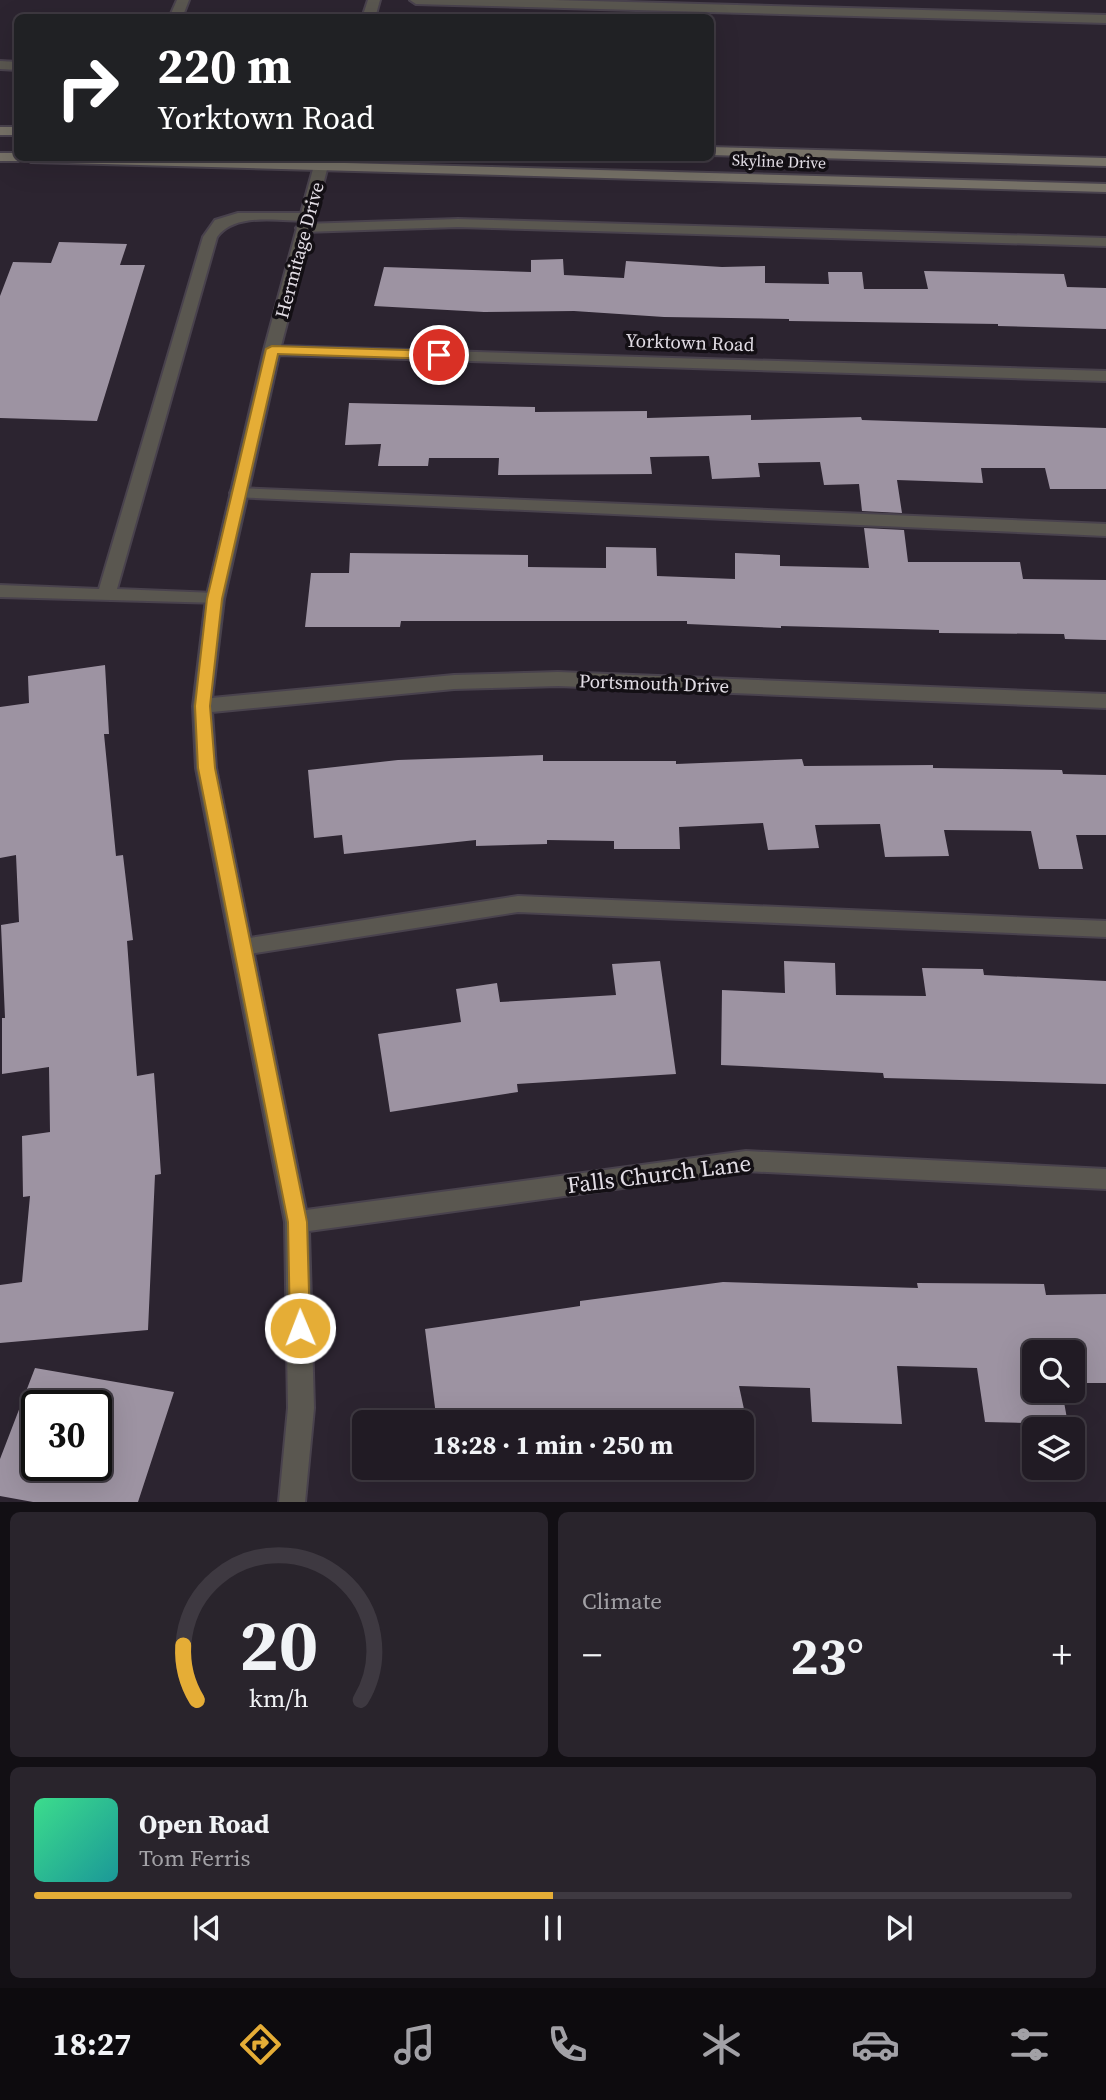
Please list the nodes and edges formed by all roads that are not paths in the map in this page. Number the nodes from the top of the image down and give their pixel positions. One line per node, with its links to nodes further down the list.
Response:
1 (416, 0): 2 (street)
2 (666, 4): 3 (street)
3 (1106, 19)
4 (714, 151): 7 (main road, Skyline Drive)
5 (250, 161): 6 (main road, Skyline Drive)
6 (323, 162): 8 (main road, Skyline Drive); 9 (street, Hermitage Drive)
7 (1106, 162)
8 (1106, 188)
9 (305, 223): 10 (street); 11 (street, Hermitage Drive); 16 (street)
10 (1106, 242)
11 (272, 349): 12 (street, Yorktown Road); 13 (street, Hermitage Drive)
12 (1106, 376)
13 (238, 493): 14 (street); 17 (street, Hermitage Drive)
14 (1106, 530)
15 (0, 591): 16 (street)
16 (106, 595): 17 (street)
17 (215, 599): 19 (street, Hermitage Drive)
18 (1106, 701): 19 (street, Portsmouth Drive)
19 (202, 706): 21 (street, Hermitage Drive)
20 (1106, 929): 21 (street)
21 (243, 947): 23 (street, Hermitage Drive)
22 (1106, 1179): 23 (street, Falls Church Lane)
23 (298, 1222): 24 (street, Hermitage Drive)
24 (292, 1502)

